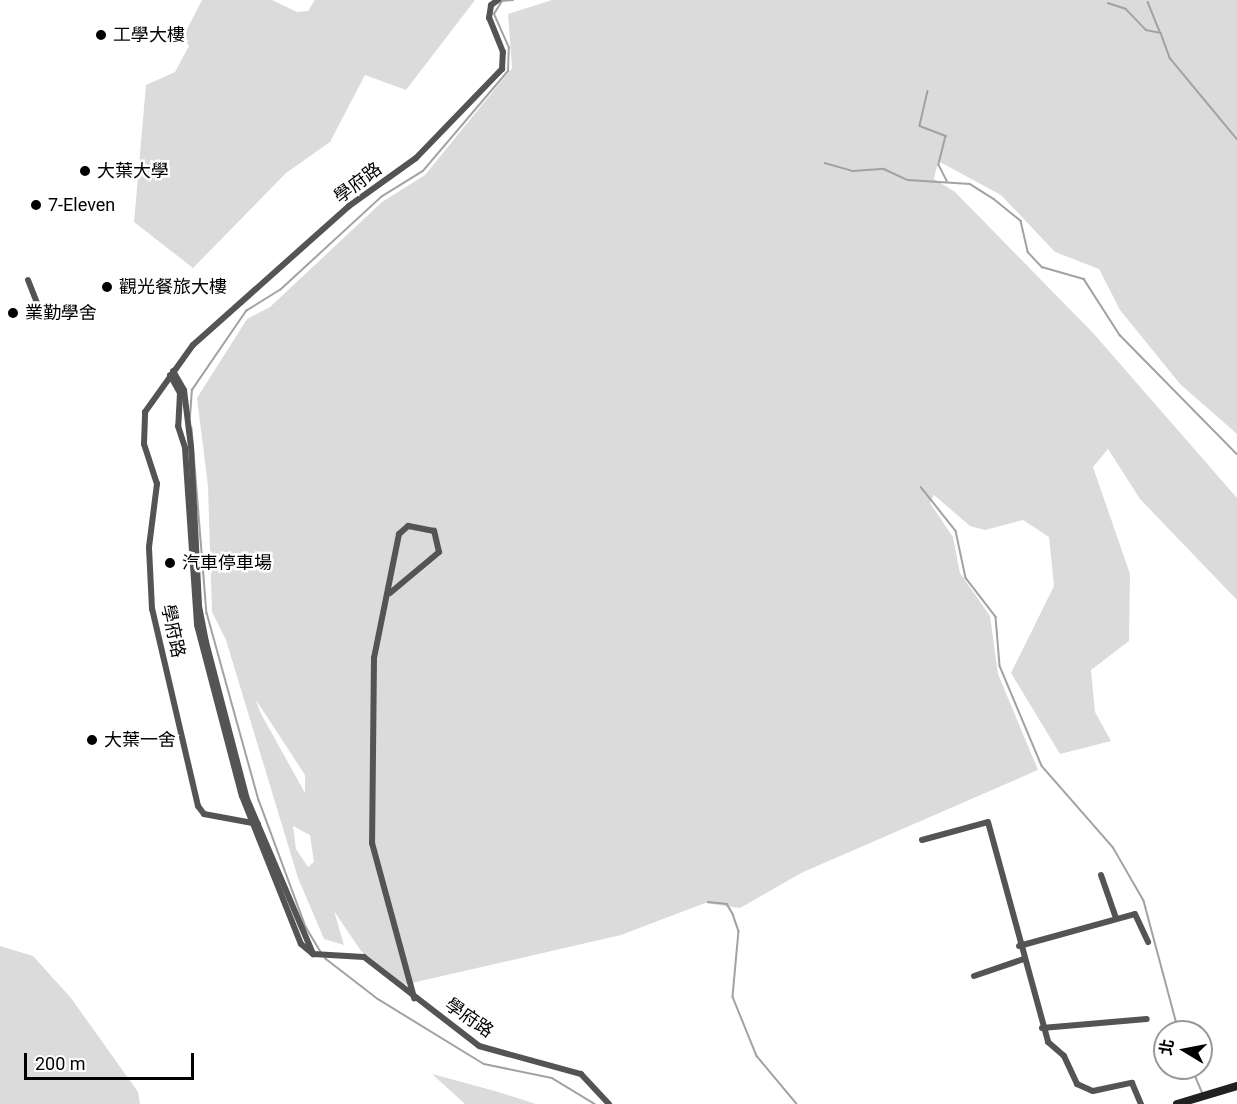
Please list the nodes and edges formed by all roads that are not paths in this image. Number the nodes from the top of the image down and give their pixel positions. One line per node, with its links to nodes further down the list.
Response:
1 (498, 0): 4 (street, 學府路)
2 (28, 280): 3 (street)
3 (43, 318)
4 (171, 373): 6 (street, 學府路); 6 (street, 學府路); 7 (street, 學府路)
5 (390, 594): 5 (street); 16 (street)
6 (251, 822): 7 (street, 學府路); 13 (street, 學府路)
7 (258, 824): 13 (street, 學府路)
8 (922, 840): 12 (street)
9 (1101, 875): 10 (street)
10 (1116, 918): 11 (street); 12 (street)
11 (1148, 942)
12 (1019, 945): 14 (street)
13 (313, 954): 16 (street, 學府路)
14 (1024, 959): 15 (street); 18 (street)
15 (974, 976)
16 (415, 998): 20 (street, 學府路)
17 (1147, 1019): 18 (street)
18 (1042, 1028): 21 (street)
19 (1237, 1086): 22 (main road)
20 (609, 1104)
21 (1141, 1104)
22 (1177, 1104)

